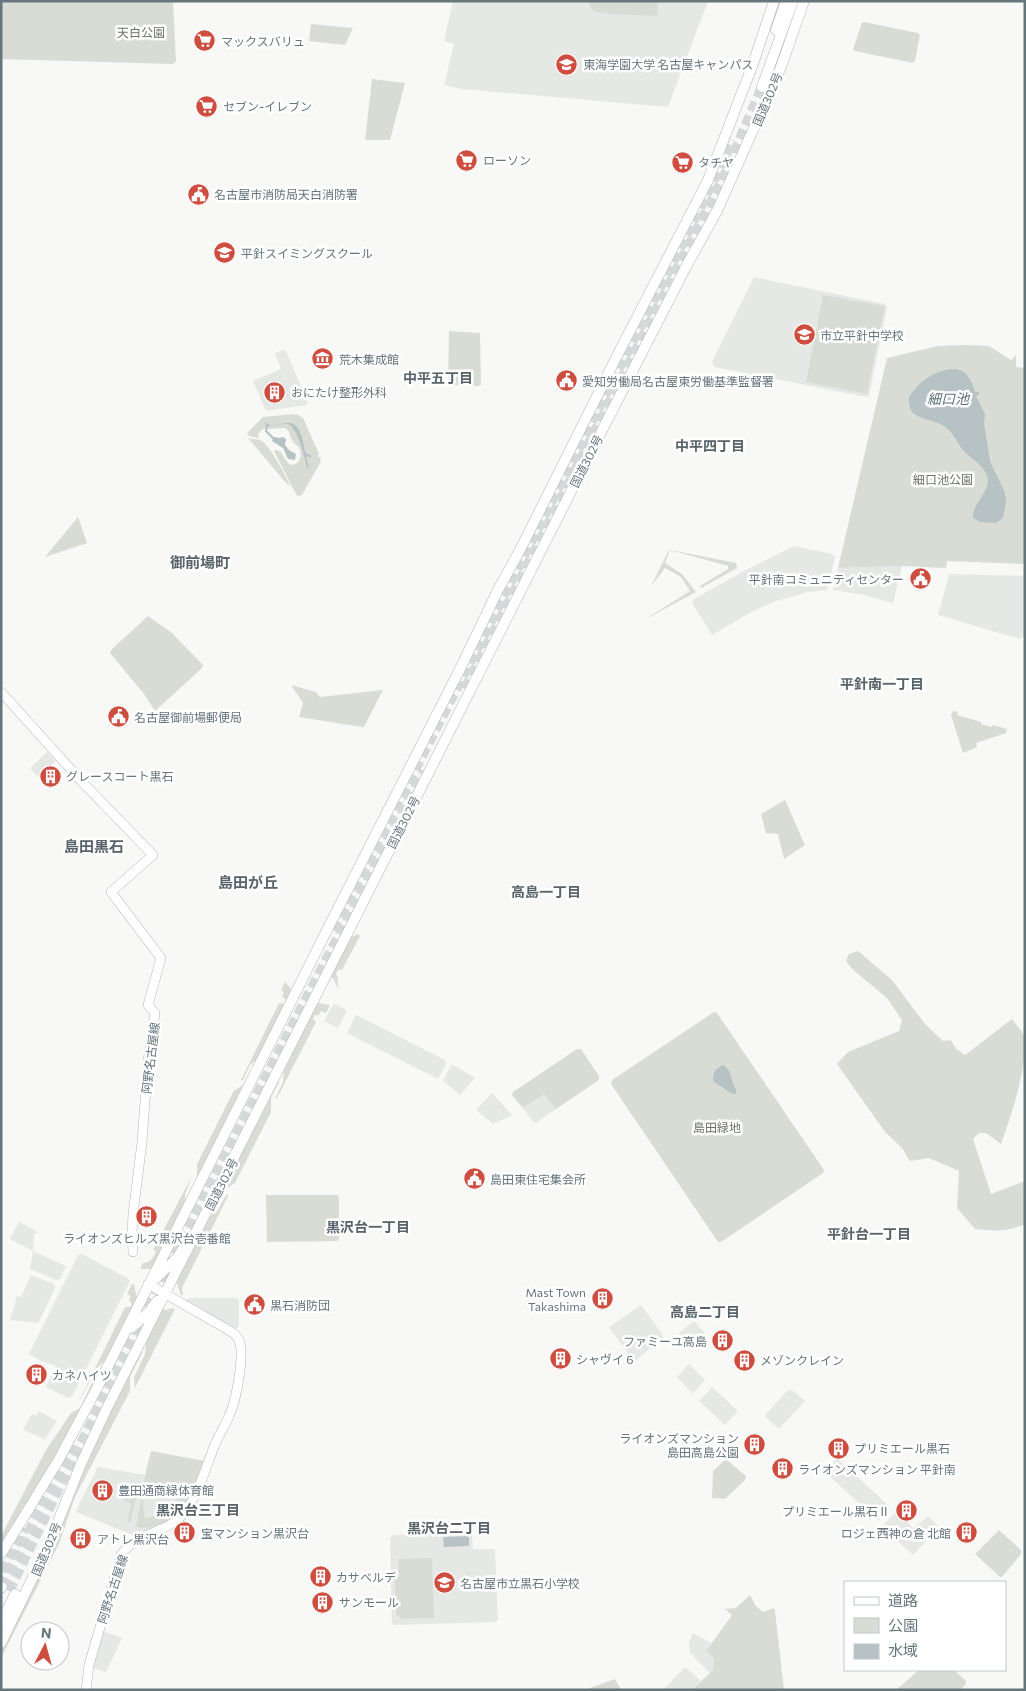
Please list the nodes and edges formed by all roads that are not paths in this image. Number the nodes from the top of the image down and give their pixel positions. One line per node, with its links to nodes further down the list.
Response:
1 (774, 1): 8 (highway, 国道302号)
2 (786, 1): 3 (highway)
3 (793, 1)
4 (804, 1): 6 (highway, 国道302号)
5 (1, 692): 7 (main road, 阿野名古屋線)
6 (195, 1235): 8 (highway); 9 (highway, 国道302号)
7 (133, 1252)
8 (148, 1284): 9 (main road, 阿野名古屋線); 10 (highway, 国道302号)
9 (166, 1294): 10 (highway); 15 (highway, 国道302号); 16 (main road, 阿野名古屋線)
10 (121, 1339): 11 (highway, 国道302号)
11 (1, 1554)
12 (7, 1590): 13 (highway); 14 (highway)
13 (1, 1607)
14 (1, 1622)
15 (1, 1643)
16 (86, 1690)

